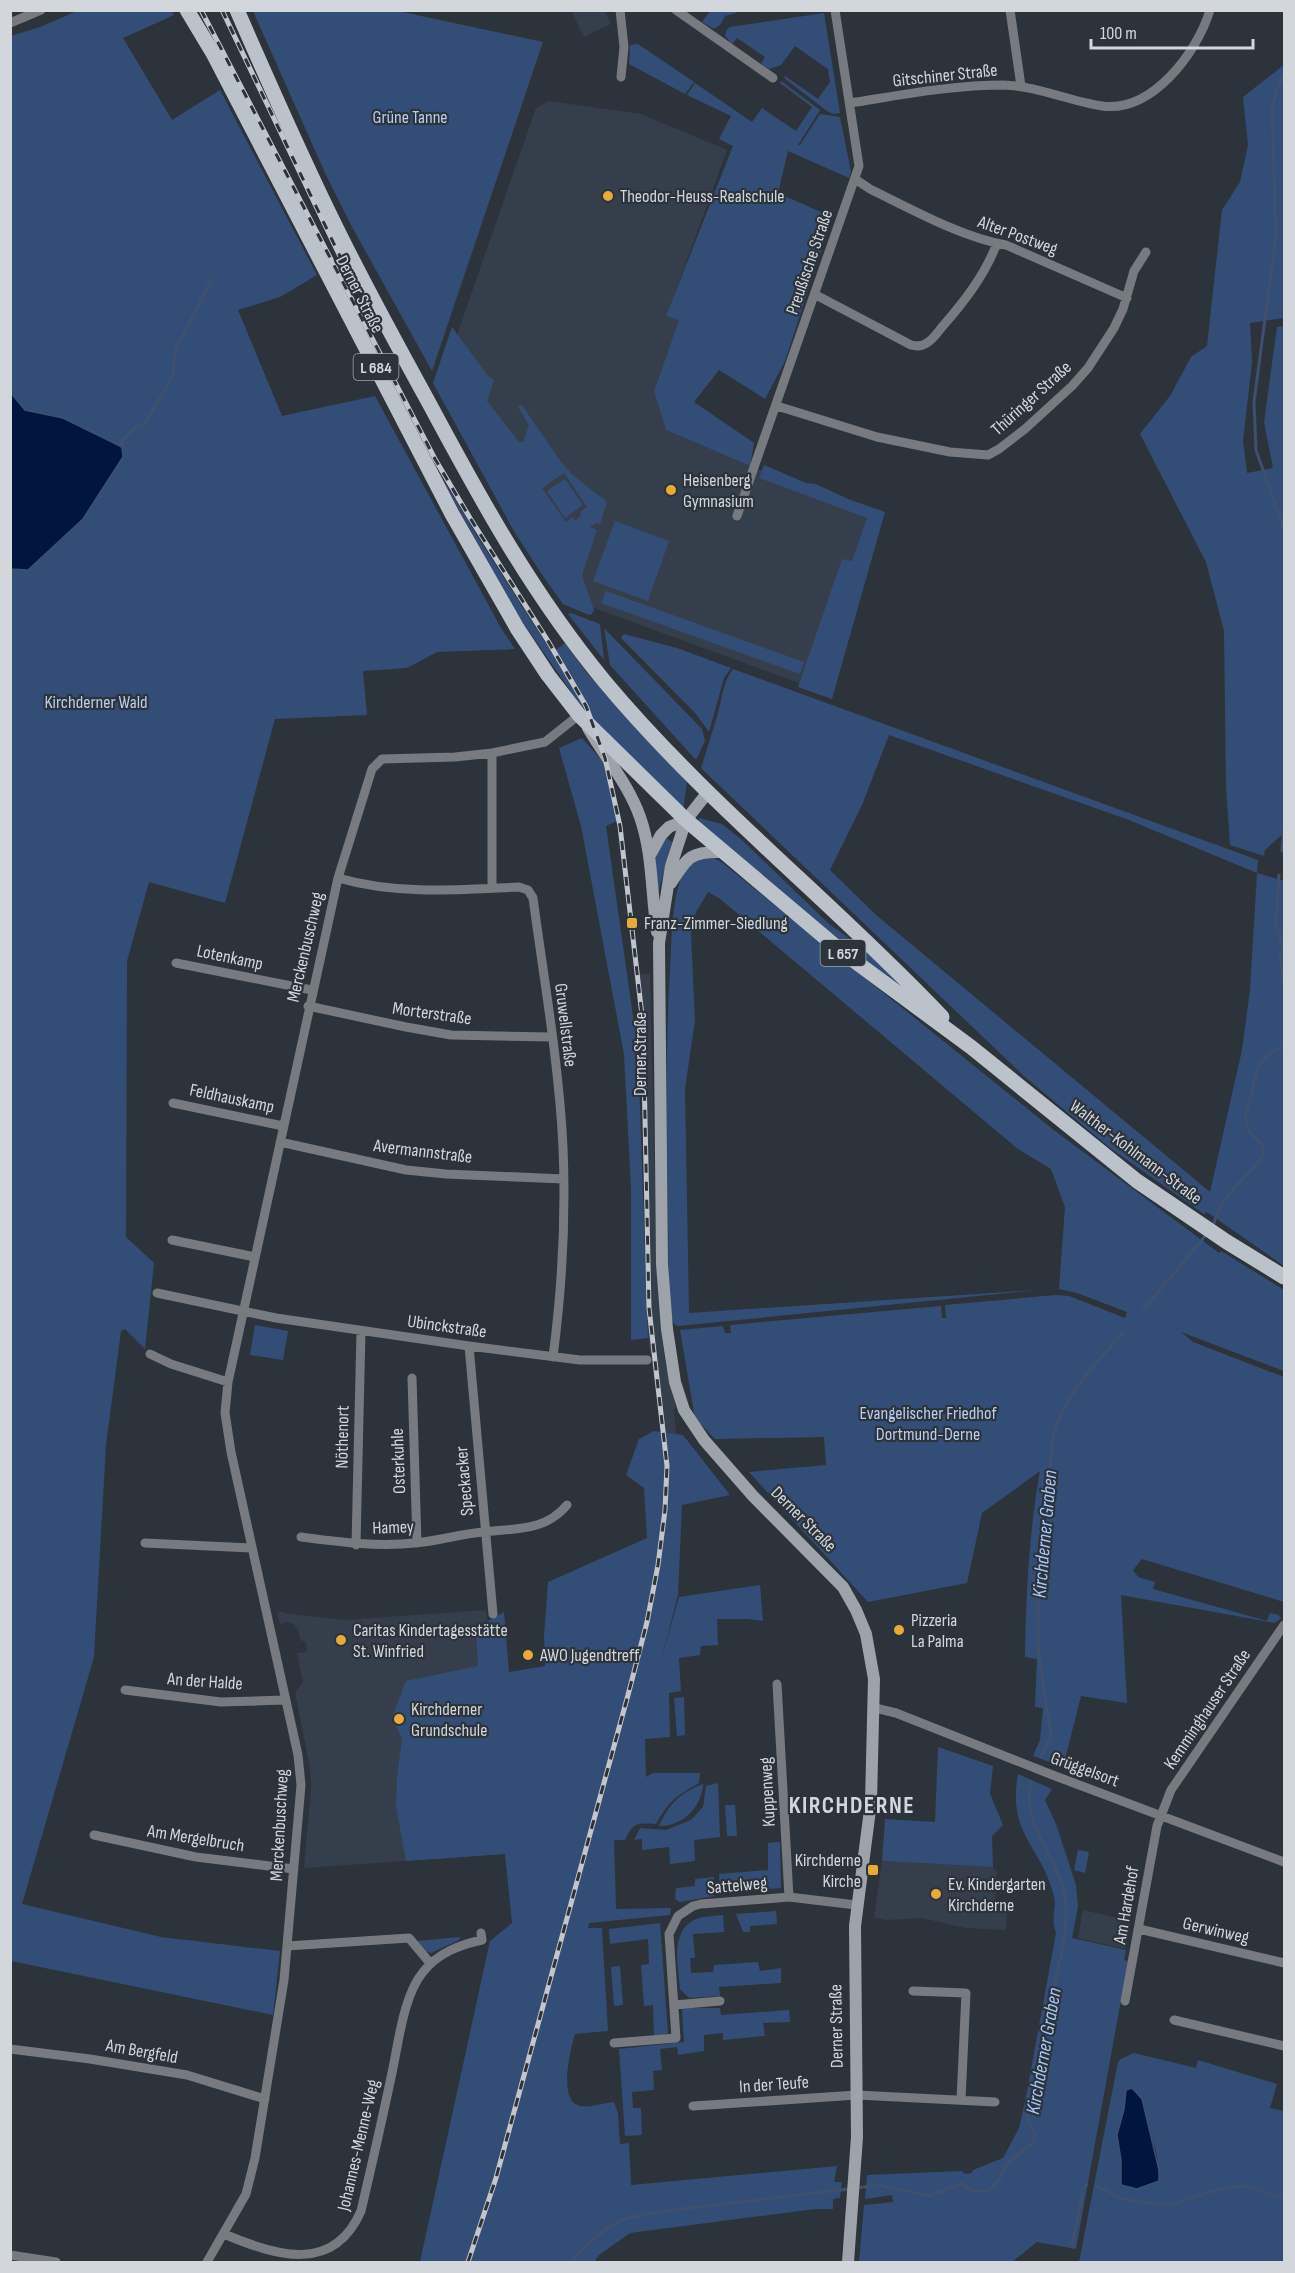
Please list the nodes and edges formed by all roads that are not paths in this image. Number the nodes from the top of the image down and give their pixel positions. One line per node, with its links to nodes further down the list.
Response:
1 (41, 10): 9 (street)
2 (187, 10): 21 (main road, Derner Straße / L 684)
3 (237, 10): 23 (main road, Derner Straße / L 684)
4 (620, 10): 10 (street)
5 (676, 10): 11 (street)
6 (835, 10): 13 (street, Preußische Straße)
7 (1010, 10): 12 (street)
8 (1210, 10): 12 (street, Gitschiner Straße)
9 (10, 23)
10 (621, 77)
11 (773, 78)
12 (1022, 86): 13 (street, Gitschiner Straße)
13 (850, 103): 14 (street, Preußische Straße)
14 (855, 179): 15 (street, Alter Postweg); 17 (street, Preußische Straße)
15 (997, 243): 17 (street); 18 (street, Alter Postweg)
16 (1146, 252): 18 (street)
17 (816, 295): 19 (street, Preußische Straße)
18 (1127, 298): 19 (street, Thüringer Straße)
19 (777, 406): 20 (street, Preußische Straße)
20 (737, 516)
21 (579, 715): 22 (street, Merckenbuschweg); 24 (main road, L 684); 26 (main road)
22 (492, 753): 27 (street, Merckenbuschweg); 28 (street)
23 (708, 792): 24 (main road); 35 (main road, Walther-Kohlmann-Straße / L 657)
24 (686, 820): 25 (main road, Walther-Kohlmann-Straße / L 657); 26 (main road); 29 (main road, Derner Straße)
25 (722, 852): 29 (main road); 35 (main road, Walther-Kohlmann-Straße / L 657)
26 (650, 855): 30 (main road)
27 (338, 878): 28 (street, Gruwellstraße); 32 (street, Merckenbuschweg)
28 (492, 888): 34 (street, Gruwellstraße)
29 (667, 889): 30 (main road, Derner Straße)
30 (659, 944): 64 (main road, Derner Straße)
31 (176, 963): 32 (street, Lotenkamp)
32 (312, 990): 33 (street, Merckenbuschweg)
33 (308, 1006): 34 (street, Morterstraße); 37 (street, Merckenbuschweg)
34 (552, 1037): 39 (street, Gruwellstraße)
35 (971, 1047): 42 (main road, Walther-Kohlmann-Straße / L 657)
36 (173, 1103): 37 (street, Feldhauskamp)
37 (283, 1126): 38 (street, Merckenbuschweg)
38 (280, 1142): 39 (street, Avermannstraße); 41 (street, Merckenbuschweg)
39 (564, 1179): 48 (street, Gruwellstraße)
40 (172, 1240): 41 (street)
41 (255, 1257): 44 (street, Merckenbuschweg)
42 (1284, 1277)
43 (157, 1293): 44 (street)
44 (243, 1312): 45 (street, Ubinckstraße); 51 (street, Merckenbuschweg)
45 (361, 1331): 46 (street, Ubinckstraße); 57 (street, Nöthenort)
46 (470, 1346): 48 (street, Ubinckstraße); 53 (street, Speckacker)
47 (150, 1354): 51 (street)
48 (553, 1357): 49 (street, Ubinckstraße)
49 (647, 1360)
50 (412, 1378): 56 (street, Osterkuhle)
51 (228, 1382): 58 (street, Merckenbuschweg)
52 (567, 1505): 53 (street, Hamey)
53 (485, 1531): 56 (street, Hamey); 59 (street, Speckacker)
54 (301, 1537): 57 (street, Hamey)
55 (145, 1543): 58 (street)
56 (417, 1543): 57 (street, Hamey)
57 (356, 1545)
58 (251, 1548): 63 (street, Merckenbuschweg)
59 (493, 1614)
60 (1284, 1625): 65 (street, Kemminghauser Straße)
61 (777, 1684): 69 (street, Kuppenweg)
62 (124, 1690): 63 (street, An der Halde)
63 (284, 1700): 68 (street, Merckenbuschweg)
64 (875, 1708): 65 (street, Grüggelsort); 70 (main road, Derner Straße)
65 (1161, 1814): 67 (street, Grüggelsort); 71 (street, Am Hardehof)
66 (94, 1835): 68 (street, Am Mergelbruch)
67 (1284, 1863)
68 (294, 1869): 73 (street, Merckenbuschweg)
69 (789, 1898): 70 (street, Sattelweg); 79 (street, Sattelweg)
70 (856, 1905): 84 (main road, Derner Straße)
71 (1139, 1929): 74 (street, Gerwinweg); 78 (street, Am Hardehof)
72 (481, 1933): 75 (street, Johannes-Menne-Weg)
73 (287, 1946): 75 (street); 85 (street, Merckenbuschweg)
74 (1284, 1963)
75 (430, 1964): 89 (street, Johannes-Menne-Weg)
76 (913, 1991): 86 (street)
77 (720, 2001): 79 (street)
78 (1125, 2001)
79 (674, 2005): 81 (street, Sattelweg)
80 (1174, 2020): 82 (street)
81 (614, 2043)
82 (1284, 2046)
83 (10, 2049): 85 (street, Am Bergfeld)
84 (857, 2095): 86 (street, In der Teufe); 88 (street, In der Teufe); 93 (main road, Derner Straße)
85 (265, 2099): 89 (street, Merckenbuschweg)
86 (961, 2100): 87 (street, In der Teufe)
87 (994, 2102)
88 (693, 2106)
89 (224, 2234): 92 (street, Merckenbuschweg)
90 (10, 2255): 91 (street)
91 (56, 2262)
92 (207, 2262)
93 (848, 2262)

